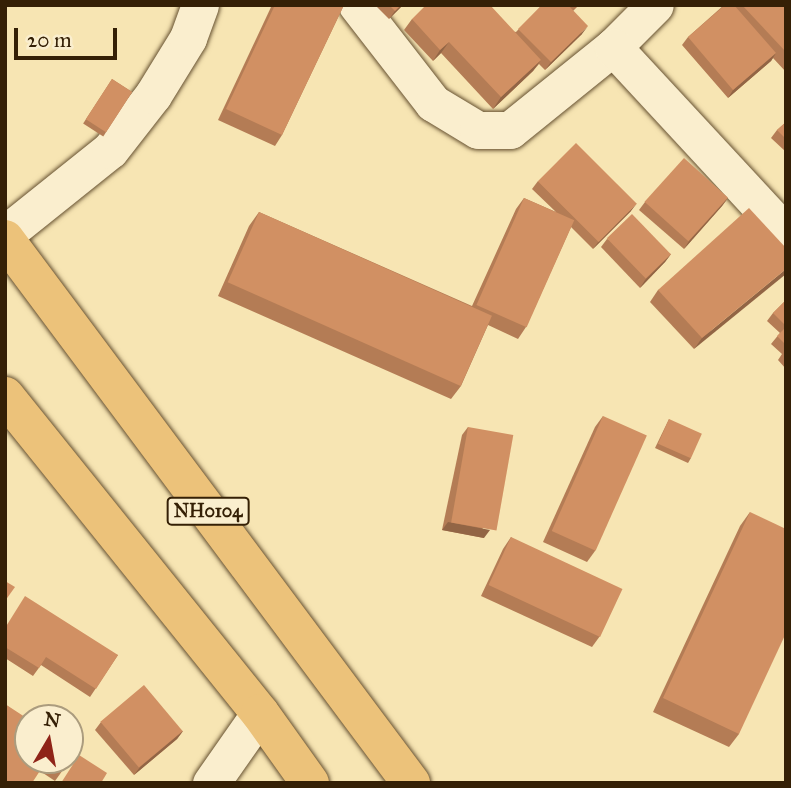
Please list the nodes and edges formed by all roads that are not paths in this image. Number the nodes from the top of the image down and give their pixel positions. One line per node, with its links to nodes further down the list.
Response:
1 (200, 5): 6 (street)
2 (357, 5): 4 (street)
3 (655, 5): 4 (street)
4 (613, 47): 5 (street)
5 (786, 234)
6 (5, 237): 11 (highway, NH0104)
7 (5, 396): 8 (highway)
8 (260, 713): 9 (street); 10 (highway)
9 (211, 783)
10 (310, 783)
11 (411, 783)

